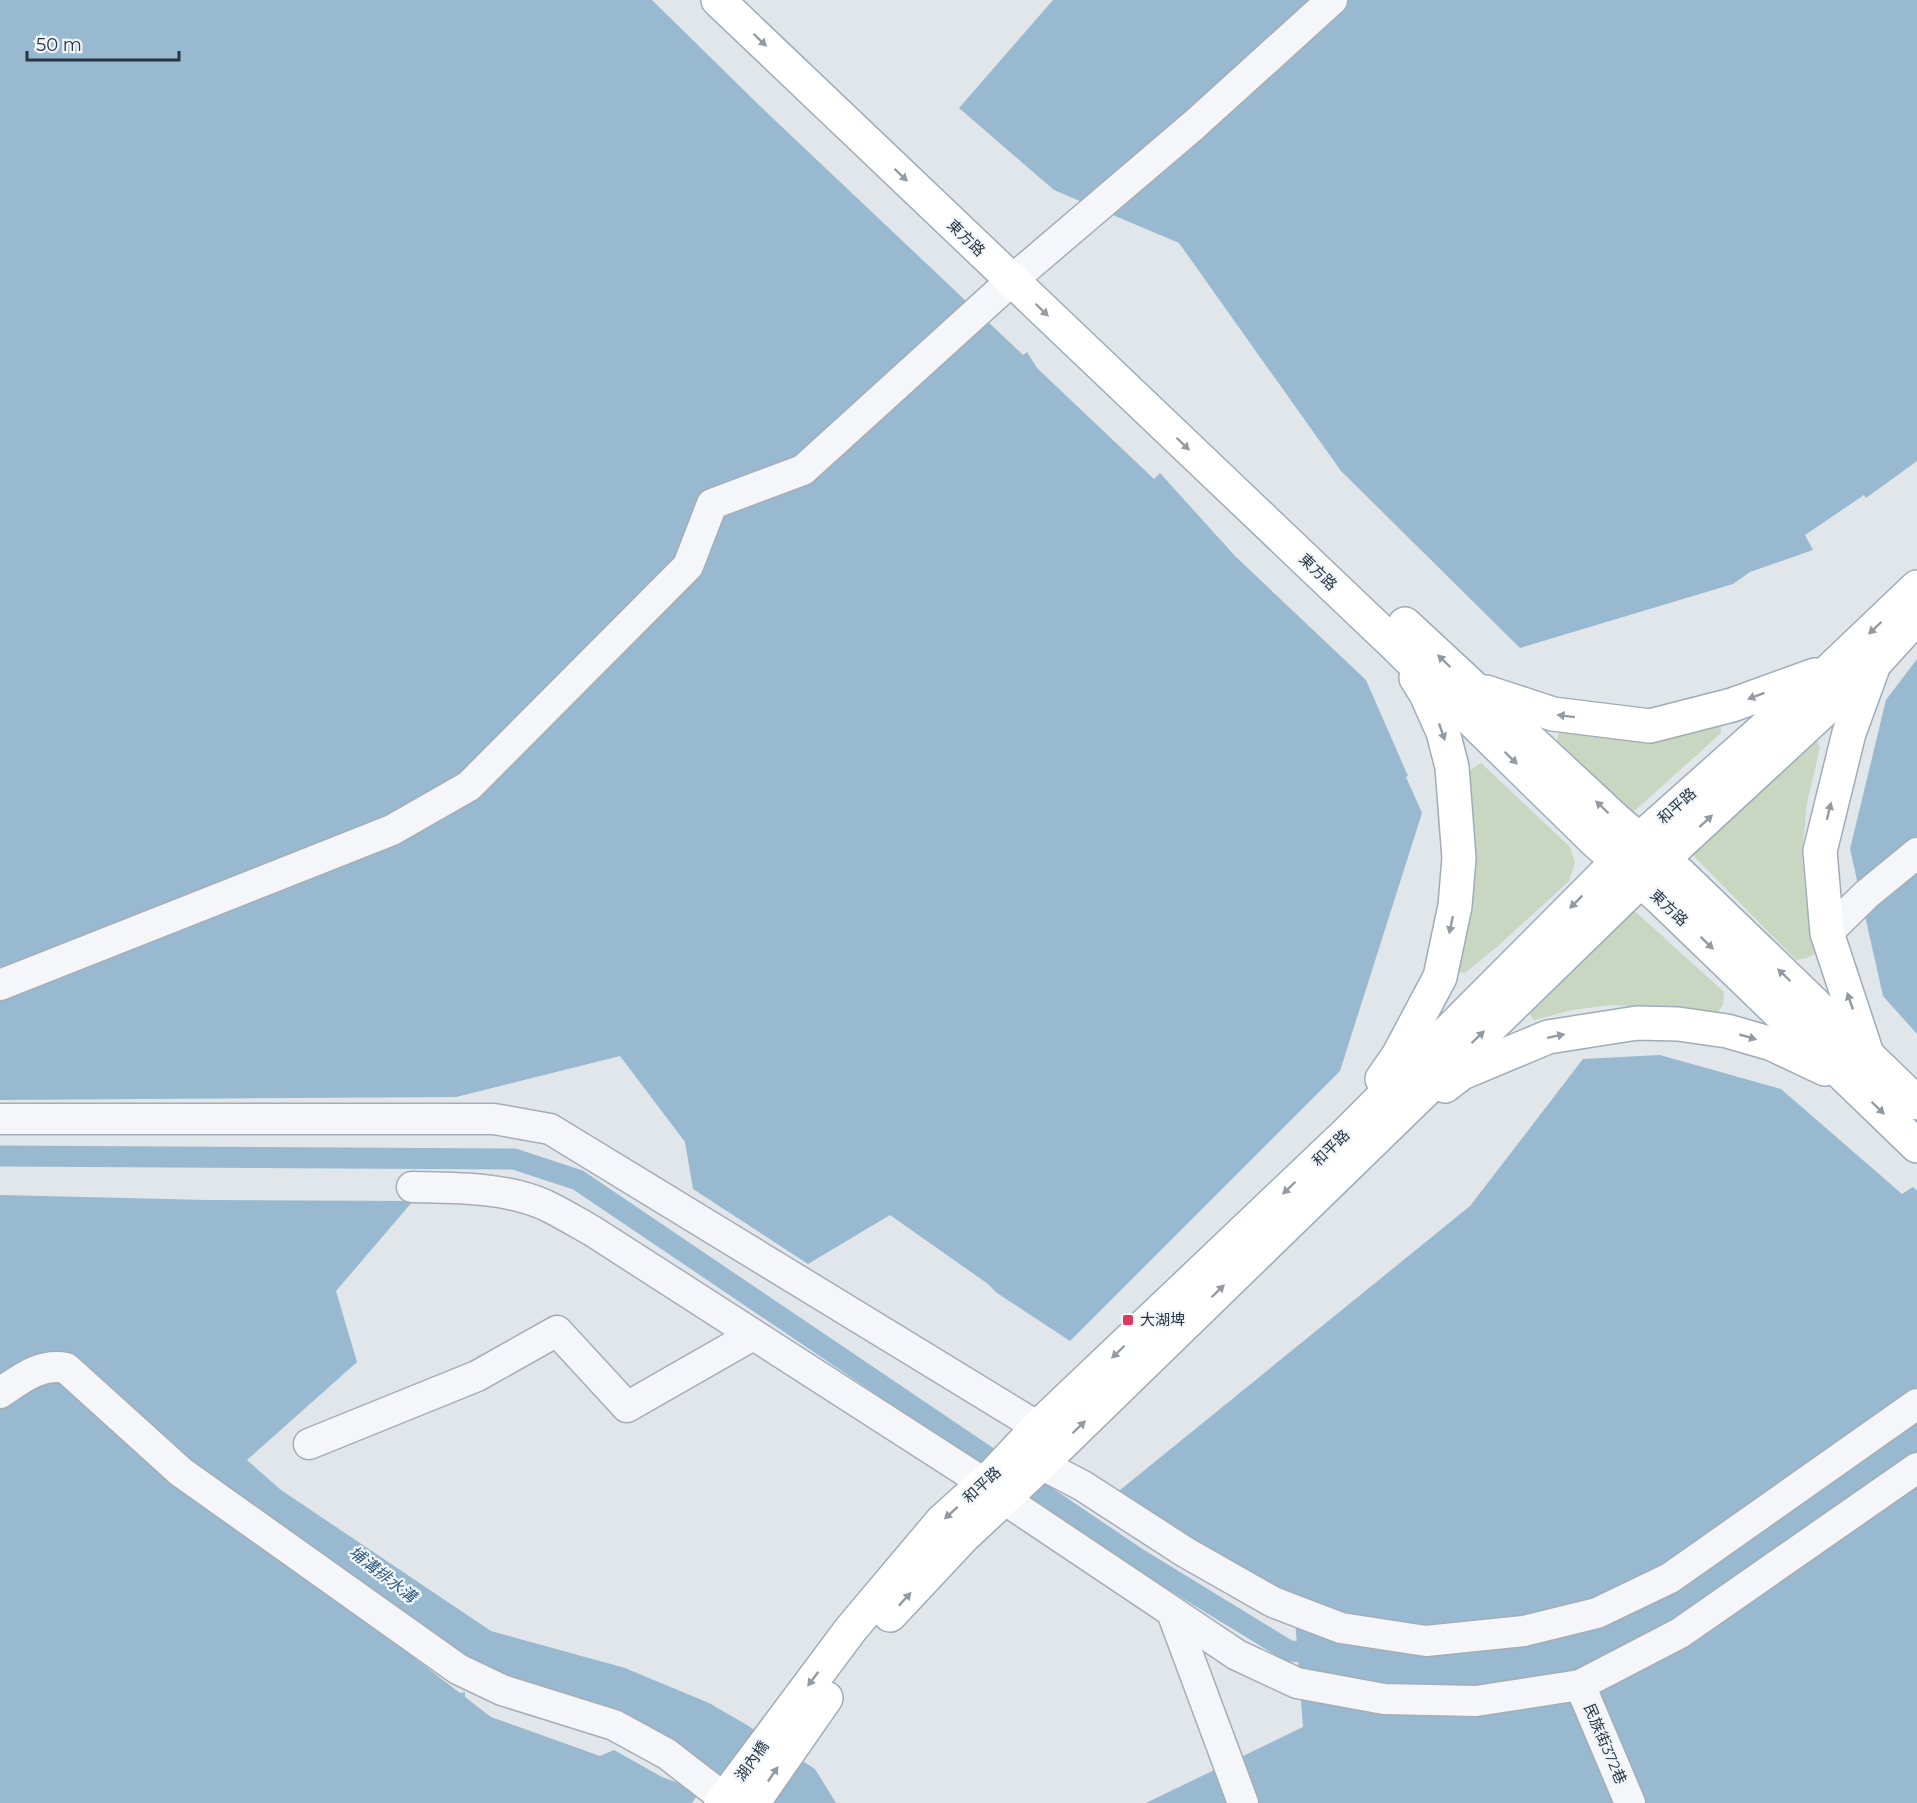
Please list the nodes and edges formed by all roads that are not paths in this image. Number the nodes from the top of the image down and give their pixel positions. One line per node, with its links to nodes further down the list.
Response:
1 (718, 0): 4 (main road, 東方路, one-way to 4)
2 (750, 0): 4 (main road, 東方路)
3 (1332, 0): 4 (lane)
4 (1019, 273): 7 (main road, 東方路, one-way to 7); 10 (main road, 東方路, one-way to 4); 14 (lane)
5 (1917, 587): 9 (main road, 和平路, one-way to 9)
6 (1917, 617): 8 (main road, 和平路)
7 (1394, 644): 12 (main road, 東方路, one-way to 12); 18 (main road, one-way to 18)
8 (1875, 663): 12 (main road, 和平路, one-way to 8); 13 (main road, one-way to 8)
9 (1831, 669): 10 (main road, one-way to 10); 12 (main road, 和平路)
10 (1473, 688): 12 (main road, 東方路, one-way to 10)
11 (1917, 853): 13 (lane)
12 (1640, 861): 15 (main road, 東方路); 18 (main road, 和平路)
13 (1827, 933): 15 (main road, one-way to 13)
14 (0, 985)
15 (1862, 1071): 16 (main road, 東方路); 18 (main road, one-way to 15); 19 (main road, 東方路, one-way to 19)
16 (1917, 1103)
17 (0, 1119): 25 (lane)
18 (1354, 1141): 25 (main road, 和平路)
19 (1917, 1146)
20 (412, 1186): 21 (lane)
21 (753, 1335): 24 (lane); 27 (lane)
22 (0, 1393): 31 (lane)
23 (1917, 1404): 25 (lane)
24 (309, 1444)
25 (1034, 1452): 27 (main road, 和平路)
26 (1917, 1468): 29 (lane)
27 (998, 1487): 28 (lane); 30 (main road, 和平路)
28 (1172, 1612): 29 (lane); 32 (lane)
29 (1580, 1685): 33 (lane, 民族街372巷)
30 (782, 1739): 31 (main road, 湖內橋)
31 (733, 1798)
32 (1243, 1803)
33 (1630, 1803)

